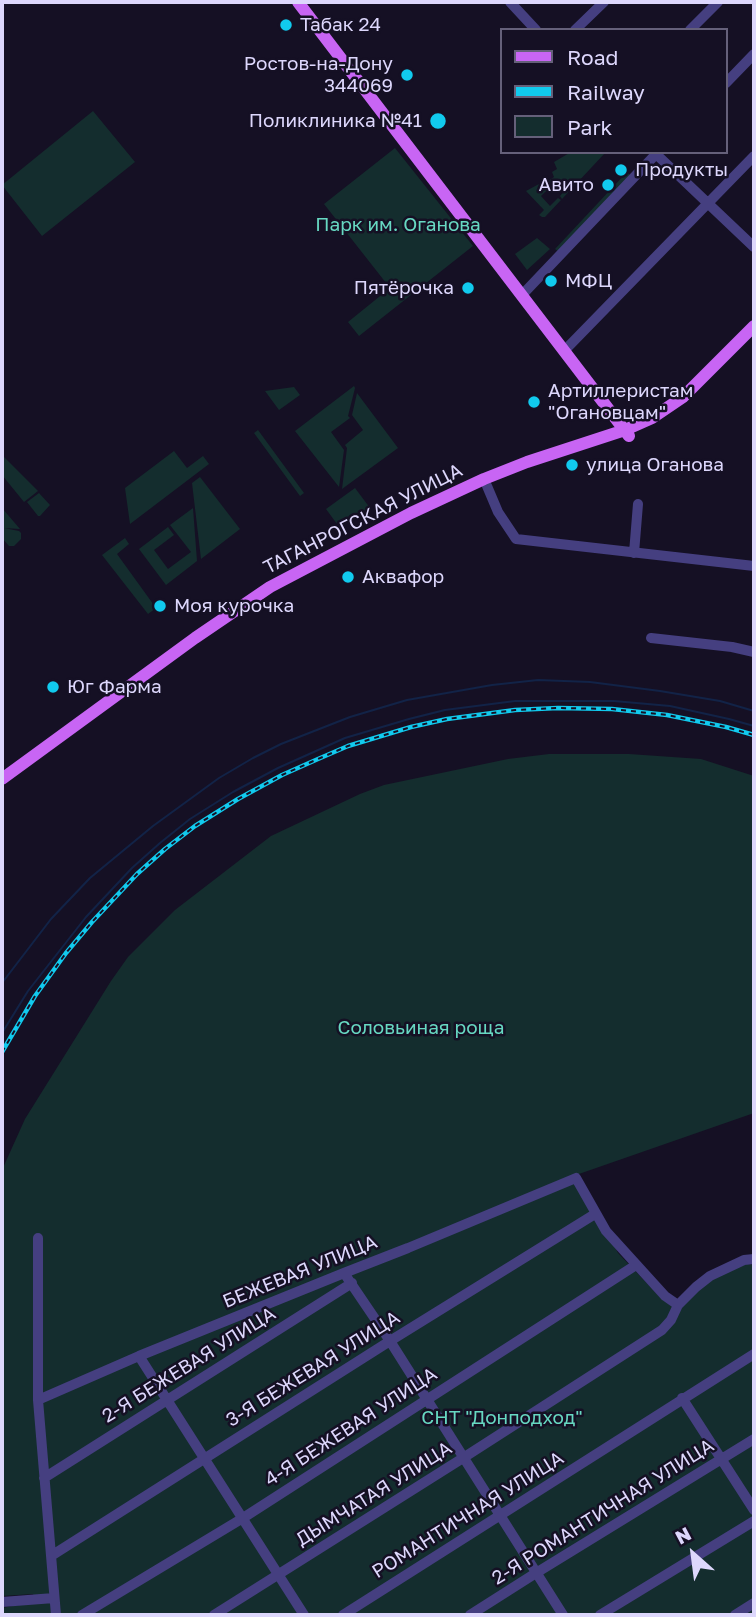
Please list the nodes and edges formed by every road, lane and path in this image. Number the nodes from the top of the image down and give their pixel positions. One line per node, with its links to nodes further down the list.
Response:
1 (298, 2): 15 (main road)
2 (512, 2): 5 (street)
3 (604, 2): 6 (street)
4 (718, 2): 7 (street)
5 (534, 28)
6 (577, 28)
7 (692, 28)
8 (754, 54): 9 (street)
9 (728, 81)
10 (655, 154): 15 (street)
11 (657, 154): 13 (street)
12 (754, 156): 13 (street)
13 (708, 204): 14 (street); 18 (street)
14 (754, 247)
15 (522, 295): 18 (main road)
16 (754, 326): 19 (main road, ТАГАНРОГСКАЯ УЛИЦА)
17 (754, 337): 19 (main road, ТАГАНРОГСКАЯ УЛИЦА)
18 (565, 350): 19 (main road)
19 (627, 433): 20 (main road, ТАГАНРОГСКАЯ УЛИЦА)
20 (486, 482): 22 (street); 26 (main road, ТАГАНРОГСКАЯ УЛИЦА)
21 (638, 504): 22 (street)
22 (634, 553): 23 (street)
23 (754, 566)
24 (651, 638): 25 (street)
25 (754, 652)
26 (179, 655): 27 (main road, ТАГАНРОГСКАЯ УЛИЦА); 28 (main road, ТАГАНРОГСКАЯ УЛИЦА)
27 (2, 779)
28 (2, 788)
29 (595, 1214): 32 (street); 33 (street, БЕЖЕВАЯ УЛИЦА); 36 (street, 3-Я БЕЖЕВАЯ УЛИЦА)
30 (38, 1238): 41 (street)
31 (754, 1259): 35 (street, ДЫМЧАТАЯ УЛИЦА)
32 (636, 1265): 35 (street); 42 (street, 4-Я БЕЖЕВАЯ УЛИЦА)
33 (344, 1273): 34 (street); 38 (street, БЕЖЕВАЯ УЛИЦА)
34 (352, 1283): 36 (street); 40 (street, 2-Я БЕЖЕВАЯ УЛИЦА)
35 (678, 1305): 45 (street, ДЫМЧАТАЯ УЛИЦА)
36 (390, 1341): 42 (street); 44 (street, 3-Я БЕЖЕВАЯ УЛИЦА)
37 (754, 1354): 39 (street, РОМАНТИЧНАЯ УЛИЦА)
38 (139, 1356): 40 (street); 41 (street, БЕЖЕВАЯ УЛИЦА)
39 (682, 1398): 46 (street); 49 (street, РОМАНТИЧНАЯ УЛИЦА)
40 (167, 1399): 44 (street); 47 (street, 2-Я БЕЖЕВАЯ УЛИЦА)
41 (38, 1400): 47 (street)
42 (426, 1400): 45 (street); 50 (street, 4-Я БЕЖЕВАЯ УЛИЦА)
43 (754, 1439): 46 (street, 2-Я РОМАНТИЧНАЯ УЛИЦА)
44 (205, 1458): 50 (street); 52 (street, 3-Я БЕЖЕВАЯ УЛИЦА)
45 (463, 1458): 49 (street); 54 (street, ДЫМЧАТАЯ УЛИЦА)
46 (722, 1460): 48 (street); 53 (street, 2-Я РОМАНТИЧНАЯ УЛИЦА)
47 (44, 1478): 52 (street)
48 (754, 1510)
49 (501, 1516): 53 (street); 62 (street, РОМАНТИЧНАЯ УЛИЦА)
50 (243, 1518): 54 (street); 59 (street, 4-Я БЕЖЕВАЯ УЛИЦА)
51 (754, 1521): 65 (street)
52 (51, 1556): 55 (street)
53 (536, 1573): 63 (street, 2-Я РОМАНТИЧНАЯ УЛИЦА); 64 (street)
54 (278, 1575): 60 (street, ДЫМЧАТАЯ УЛИЦА); 61 (street)
55 (54, 1598): 56 (street); 58 (street)
56 (2, 1602)
57 (754, 1603): 66 (street)
58 (57, 1615)
59 (82, 1615)
60 (214, 1615)
61 (304, 1615)
62 (343, 1615)
63 (470, 1615)
64 (563, 1615)
65 (600, 1615)
66 (735, 1615)

